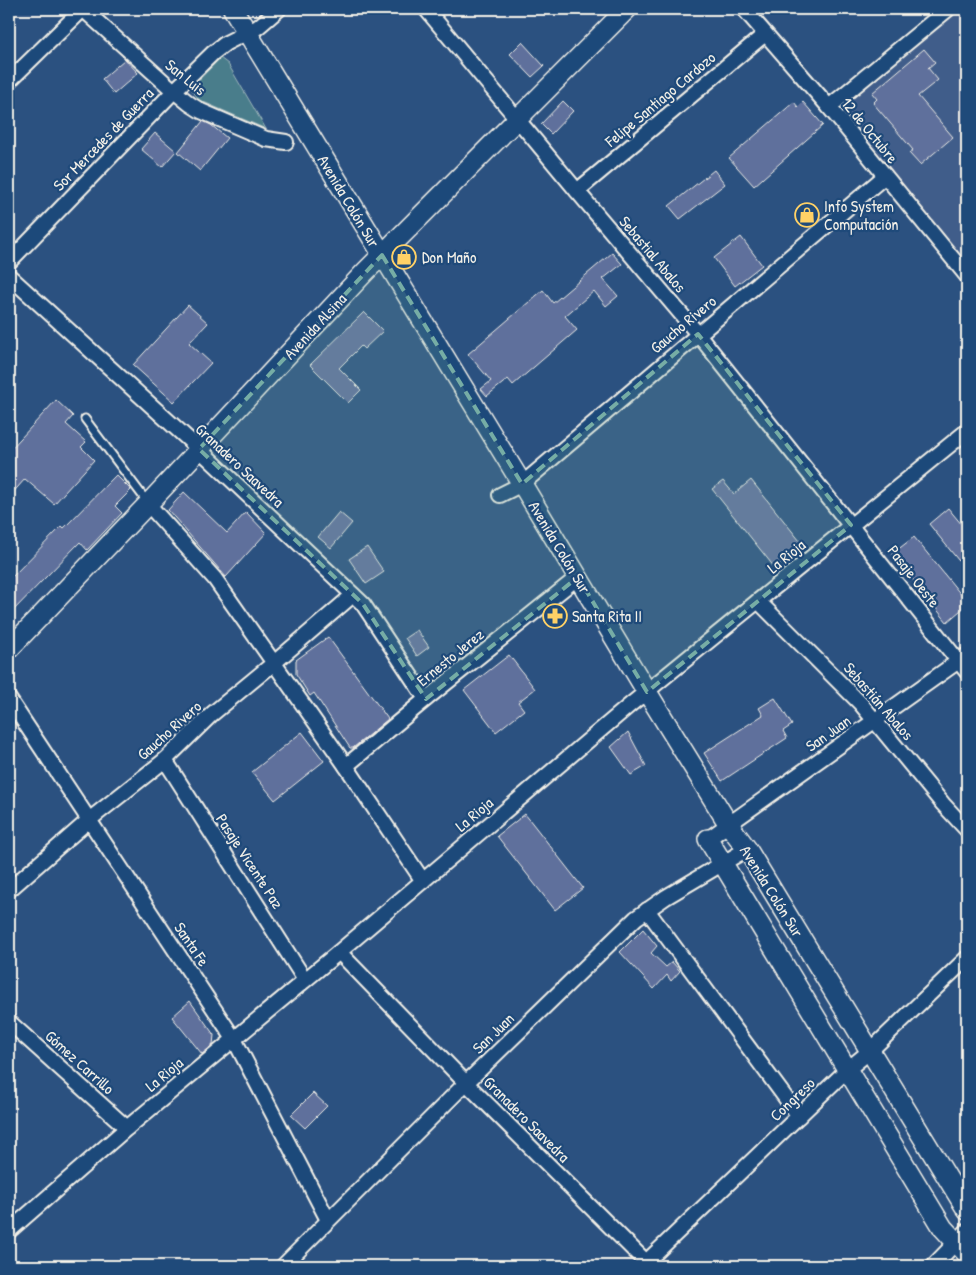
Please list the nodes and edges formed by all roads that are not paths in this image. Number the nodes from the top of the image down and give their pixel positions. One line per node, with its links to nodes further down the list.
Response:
1 (83, 9): 10 (street); 11 (street, San Luis)
2 (233, 9): 8 (main road, Avenida Colón Sur)
3 (279, 9): 8 (street, Sor Mercedes de Guerra)
4 (426, 9): 13 (street, Sebastial Abalos)
5 (626, 9): 13 (main road, Avenida Alsina)
6 (744, 9): 9 (street, 12 de Octubre)
7 (948, 9): 12 (street)
8 (248, 32): 11 (street, Sor Mercedes de Guerra); 17 (main road, Avenida Colón Sur)
9 (765, 34): 12 (street, 12 de Octubre); 16 (street, Felipe Santiago Cardozo)
10 (9, 81)
11 (174, 91): 14 (street, San Luis); 18 (street, Sor Mercedes de Guerra)
12 (829, 107): 15 (street, 12 de Octubre)
13 (518, 119): 16 (street, Sebastial Abalos); 17 (main road, Avenida Alsina)
14 (286, 142)
15 (885, 176): 20 (street, 12 de Octubre); 21 (street, Gaucho Rivero)
16 (577, 191): 21 (street, Sebastial Abalos)
17 (382, 255): 24 (main road, Avenida Alsina); 25 (main road, Avenida Colón Sur)
18 (9, 262)
19 (9, 276): 24 (street, Granadero Saavedra)
20 (967, 276)
21 (698, 334): 25 (street, Gaucho Rivero); 28 (street, Sebastial Abalos)
22 (85, 419): 27 (lane)
23 (967, 431): 28 (street, La Rioja)
24 (199, 449): 27 (main road, Avenida Alsina); 30 (street, Granadero Saavedra)
25 (522, 484): 26 (street, Gaucho Rivero); 29 (main road, Avenida Colón Sur)
26 (500, 495)
27 (148, 504): 32 (main road, Avenida Alsina); 33 (street)
28 (851, 525): 31 (street, La Rioja); 34 (street, Pasaje Oeste)
29 (578, 577): 35 (main road, Avenida Colón Sur); 37 (street, Ernesto Jerez)
30 (353, 594): 33 (street, Gaucho Rivero); 37 (street, Granadero Saavedra)
31 (758, 601): 35 (street, La Rioja); 38 (street, Sebastián Abalos)
32 (9, 649)
33 (274, 663): 39 (street, Gaucho Rivero); 40 (street)
34 (965, 663): 38 (street, San Juan)
35 (647, 692): 42 (main road, Avenida Colón Sur); 47 (street, La Rioja)
36 (9, 699): 41 (street, Santa Fe)
37 (426, 699): 40 (street, Ernesto Jerez)
38 (875, 722): 42 (street, San Juan); 43 (street, Sebastián Abalos)
39 (165, 760): 41 (street, Gaucho Rivero); 52 (street, Pasaje Vicente Paz)
40 (346, 766): 47 (street)
41 (89, 820): 48 (street, Gaucho Rivero); 54 (street, Santa Fe)
42 (729, 825): 44 (street, San Juan); 45 (main road, Avenida Colón Sur)
43 (967, 830)
44 (708, 839): 46 (main road, Avenida Colón Sur)
45 (747, 850): 46 (street, San Juan); 55 (main road, Avenida Colón Sur)
46 (723, 864): 49 (street, San Juan); 56 (main road, Avenida Colón Sur)
47 (423, 880): 50 (street, La Rioja)
48 (9, 890)
49 (647, 910): 57 (street, San Juan); 58 (street)
50 (339, 952): 52 (street, La Rioja); 57 (street, Granadero Saavedra)
51 (967, 958): 55 (street, Congreso)
52 (305, 980): 54 (street, La Rioja)
53 (9, 1022): 59 (street, Gómez Carrillo)
54 (234, 1039): 59 (street, La Rioja); 61 (street, Santa Fe)
55 (870, 1051): 56 (street, Congreso); 60 (main road, Avenida Colón Sur)
56 (848, 1070): 58 (street, Congreso); 63 (main road, Avenida Colón Sur)
57 (466, 1083): 61 (street, San Juan); 64 (street, Granadero Saavedra)
58 (799, 1116): 64 (street, Congreso)
59 (127, 1128): 62 (street, La Rioja)
60 (967, 1210)
61 (328, 1220): 65 (street, San Juan)
62 (9, 1231)
63 (963, 1242): 66 (street)
64 (646, 1265)
65 (283, 1266)
66 (933, 1266)

